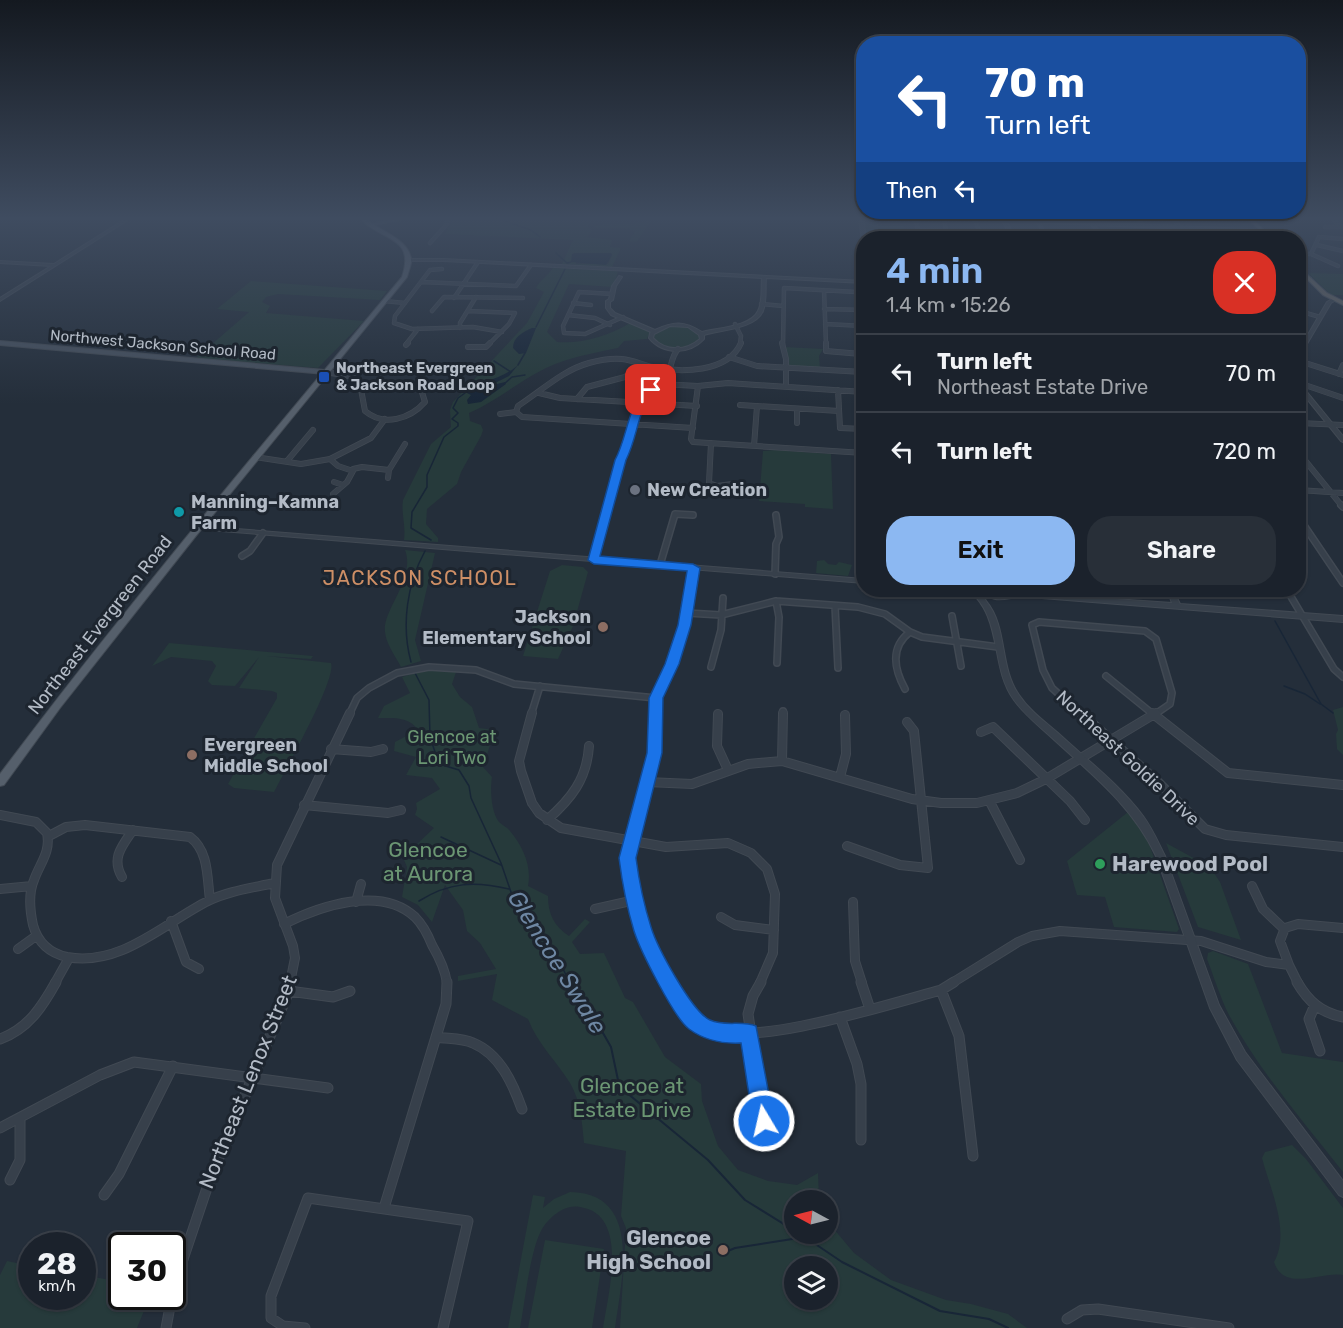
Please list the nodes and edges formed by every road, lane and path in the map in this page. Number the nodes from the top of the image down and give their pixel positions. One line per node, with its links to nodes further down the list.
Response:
1 (31, 280): 19 (street)
2 (402, 280): 21 (main road, Northeast Evergreen Road)
3 (466, 280): 12 (street)
4 (521, 280): 12 (street)
5 (619, 280): 14 (street)
6 (762, 280): 26 (street)
7 (762, 280): 38 (street)
8 (823, 280): 11 (street)
9 (1311, 280): 20 (highway)
10 (421, 282): 12 (street); 22 (street)
11 (856, 282)
12 (463, 284): 17 (street)
13 (824, 290): 15 (street); 27 (street); 28 (street)
14 (613, 292): 23 (street); 35 (street)
15 (856, 292)
16 (476, 297): 17 (street); 18 (street); 29 (street)
17 (454, 298): 31 (street)
18 (523, 298)
19 (0, 300)
20 (1334, 300): 24 (highway); 34 (street)
21 (384, 301): 22 (street); 57 (main road, Northeast Evergreen Road)
22 (405, 303): 41 (street)
23 (573, 303): 25 (street); 33 (street)
24 (1343, 303)
25 (591, 304)
26 (762, 304): 27 (street); 38 (street)
27 (783, 306): 55 (street)
28 (825, 309): 30 (street); 36 (street)
29 (468, 310): 40 (street); 43 (street)
30 (856, 310)
31 (432, 311)
32 (1306, 313): 34 (street)
33 (568, 315): 37 (street); 37 (street)
34 (1320, 317): 45 (street)
35 (626, 319): 37 (street); 42 (street)
36 (825, 324): 39 (street); 50 (street)
37 (609, 325)
38 (735, 325): 44 (street); 51 (street)
39 (856, 326)
40 (460, 328): 41 (street); 43 (street)
41 (418, 329): 47 (street)
42 (656, 330): 44 (street); 49 (street)
43 (502, 332): 48 (street)
44 (700, 332): 49 (street)
45 (1306, 342)
46 (0, 343): 57 (main road, Northwest Jackson School Road)
47 (406, 345)
48 (468, 347)
49 (671, 352): 56 (street)
50 (856, 354)
51 (729, 357): 55 (street); 56 (street)
52 (1306, 363): 59 (street)
53 (642, 365): 56 (street); 67 (street); 70 (street)
54 (1343, 365): 59 (street)
55 (787, 368): 58 (street); 63 (street)
56 (669, 370): 60 (street)
57 (325, 372): 64 (street); 95 (main road, Northeast Evergreen Road)
58 (856, 372)
59 (1341, 374)
60 (660, 384): 61 (street); 71 (street)
61 (698, 386): 63 (street); 73 (street)
62 (1306, 386): 69 (street)
63 (786, 387): 65 (street)
64 (362, 389): 79 (street); 79 (street)
65 (838, 390): 66 (street); 76 (street)
66 (856, 391)
67 (539, 393): 70 (street); 77 (street)
68 (1306, 393): 83 (street)
69 (1343, 398)
70 (577, 399): 71 (street)
71 (639, 403): 73 (street); 82 (street)
72 (740, 405): 74 (street)
73 (697, 406): 85 (street)
74 (757, 406): 75 (street); 91 (street)
75 (797, 409): 76 (street); 80 (street)
76 (839, 411): 86 (street)
77 (516, 412): 78 (street); 82 (street)
78 (500, 414)
79 (385, 419): 96 (street)
80 (797, 423)
81 (1306, 423): 83 (street)
82 (634, 424): 85 (street); 116 (street)
83 (1331, 425): 84 (street); 88 (street)
84 (1343, 425)
85 (693, 428): 89 (street)
86 (856, 429)
87 (313, 430): 97 (street)
88 (1343, 440)
89 (711, 443): 91 (street); 103 (street)
90 (405, 444): 93 (street)
91 (754, 446): 94 (street)
92 (392, 451): 93 (street)
93 (400, 452): 100 (street)
94 (856, 452)
95 (255, 457): 97 (street); 112 (main road, Northeast Evergreen Road)
96 (330, 459): 97 (street); 99 (street)
97 (286, 461)
98 (1306, 461): 106 (street)
99 (354, 469): 100 (street); 104 (street)
100 (389, 470): 101 (street)
101 (388, 478)
102 (334, 483): 104 (street)
103 (732, 484)
104 (344, 485): 108 (street)
105 (1306, 490): 106 (street)
106 (1332, 492): 107 (street); 109 (street)
107 (1343, 493)
108 (333, 494)
109 (1343, 507)
110 (693, 515): 117 (street)
111 (776, 515): 119 (street)
112 (198, 528): 114 (street); 164 (main road, Northeast Evergreen Road)
113 (1306, 528): 121 (street)
114 (263, 533): 115 (street); 116 (street)
115 (242, 556)
116 (594, 560): 117 (street)
117 (660, 565): 118 (street)
118 (693, 568): 119 (street); 131 (street)
119 (775, 574): 120 (street)
120 (856, 580)
121 (1343, 583)
122 (980, 597): 133 (street)
123 (993, 597): 133 (street)
124 (1087, 597): 130 (street)
125 (1173, 597): 130 (street)
126 (1291, 597): 135 (street)
127 (723, 598): 132 (street)
128 (776, 601): 129 (street); 132 (street); 140 (street)
129 (836, 606): 137 (street); 143 (street)
130 (1177, 606): 135 (street)
131 (687, 613): 132 (street); 148 (street)
132 (721, 615): 142 (street)
133 (991, 615): 139 (street)
134 (952, 616): 138 (street)
135 (1302, 616): 136 (street); 145 (street)
136 (1343, 619)
137 (910, 632): 138 (street); 147 (street)
138 (956, 643): 139 (street); 141 (street)
139 (998, 647): 159 (street)
140 (777, 663)
141 (961, 666)
142 (711, 667)
143 (838, 668)
144 (1106, 676): 152 (street)
145 (1343, 677)
146 (540, 686): 148 (street, Northeast Lenox Street); 157 (street, Northeast Lenox Street); 172 (street)
147 (906, 688)
148 (656, 698): 165 (street)
149 (783, 711): 160 (street)
150 (718, 714): 161 (street)
151 (846, 715): 162 (street)
152 (1153, 715): 155 (street); 155 (street, Northeast Goldie Drive); 166 (street)
153 (907, 722): 167 (street)
154 (981, 732): 163 (street)
155 (1110, 740): 159 (street); 178 (street, Northeast Goldie Drive)
156 (589, 747): 172 (street)
157 (331, 749): 158 (street); 169 (street, Northeast Lenox Street)
158 (383, 749)
159 (1079, 758): 163 (street); 198 (street)
160 (782, 760): 161 (street); 162 (street)
161 (728, 770): 165 (street)
162 (840, 777): 167 (street)
163 (1046, 779): 168 (street); 173 (street)
164 (0, 782)
165 (647, 782): 176 (street)
166 (1343, 785)
167 (921, 801): 168 (street); 177 (street)
168 (990, 802): 179 (street)
169 (304, 805): 170 (street); 181 (street, Northeast Lenox Street)
170 (401, 810)
171 (0, 814): 175 (street)
172 (547, 820): 176 (street)
173 (1085, 820)
174 (133, 830): 175 (street); 180 (street); 186 (street)
175 (49, 836): 183 (street)
176 (632, 842): 187 (street); 196 (street)
177 (847, 846)
178 (1343, 847)
179 (1020, 860)
180 (122, 877)
181 (274, 883): 186 (street); 193 (street, Northeast Lenox Street)
182 (361, 884): 188 (street)
183 (32, 886): 185 (street); 197 (street)
184 (1252, 886): 195 (street)
185 (0, 889)
186 (210, 900): 192 (street)
187 (635, 900): 190 (street); 210 (street)
188 (356, 902): 193 (street); 211 (street)
189 (853, 902): 207 (street)
190 (595, 909)
191 (720, 917): 196 (street)
192 (171, 921): 200 (street); 202 (street)
193 (284, 924): 204 (street, Northeast Lenox Street)
194 (1343, 928): 195 (street)
195 (1284, 929): 201 (street)
196 (774, 930): 210 (street)
197 (36, 936): 199 (street); 200 (street)
198 (1191, 940): 201 (street); 203 (street); 224 (street)
199 (18, 949)
200 (69, 958): 212 (street)
201 (1289, 965): 206 (street)
202 (199, 969)
203 (941, 990): 207 (street); 222 (street)
204 (289, 991): 205 (street); 215 (street, Northeast Lenox Street)
205 (350, 991)
206 (1315, 1005): 209 (street); 213 (street)
207 (870, 1009): 208 (street)
208 (840, 1017): 210 (street); 221 (street)
209 (1343, 1017)
210 (749, 1033): 219 (street)
211 (436, 1037): 217 (street); 226 (street)
212 (0, 1039)
213 (1320, 1051)
214 (173, 1066): 215 (street); 218 (street); 225 (street)
215 (251, 1077): 216 (street); 227 (street, Northeast Lenox Street)
216 (328, 1088)
217 (522, 1109)
218 (20, 1119): 220 (street); 223 (street)
219 (764, 1121)
220 (0, 1128)
221 (861, 1140)
222 (973, 1156)
223 (10, 1180)
224 (1343, 1191)
225 (104, 1195)
226 (384, 1208): 232 (street); 233 (street)
227 (186, 1251)
228 (169, 1310): 231 (street, Northeast Lenox Street)
229 (1067, 1319): 230 (street)
230 (1209, 1326): 234 (street)
231 (166, 1328)
232 (305, 1328)
233 (443, 1328)
234 (1229, 1328)

